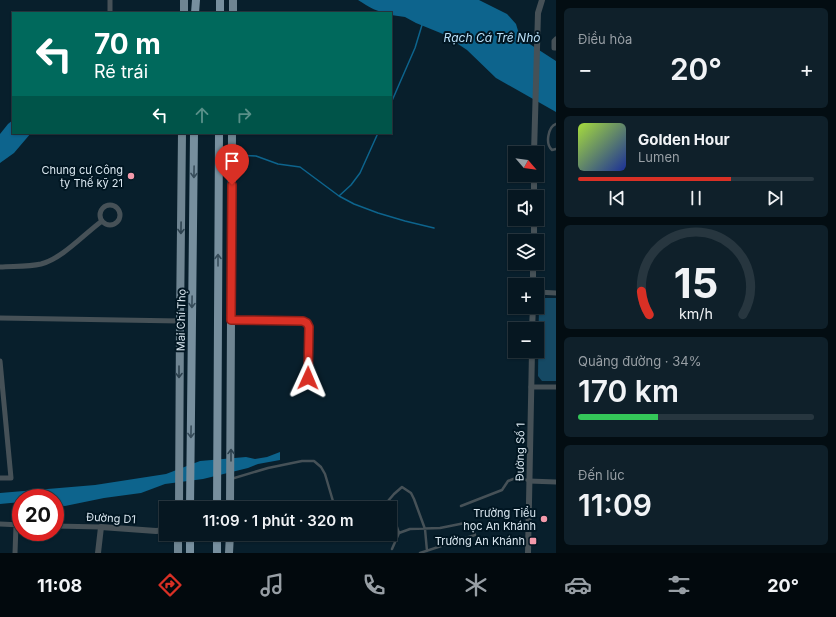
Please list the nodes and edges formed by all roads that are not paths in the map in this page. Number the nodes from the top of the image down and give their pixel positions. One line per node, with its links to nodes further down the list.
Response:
1 (110, 0): 7 (street)
2 (184, 0): 8 (main road)
3 (196, 0): 9 (highway)
4 (233, 0): 11 (main road)
5 (542, 0): 19 (street)
6 (219, 1): 10 (highway)
7 (110, 12)
8 (184, 12)
9 (195, 12)
10 (220, 12)
11 (233, 12)
12 (556, 39): 13 (street)
13 (556, 48)
14 (556, 124): 20 (lane)
15 (182, 134): 27 (main road, Mai Chí Thọ, one-way to 27)
16 (194, 134): 39 (highway, Mai Chí Thọ, one-way to 39)
17 (219, 134): 40 (highway, one-way to 17)
18 (232, 134): 26 (main road)
19 (534, 146)
20 (556, 149)
21 (102, 221): 21 (street); 22 (street)
22 (0, 267)
23 (544, 292): 24 (street)
24 (556, 293)
25 (0, 318): 27 (street)
26 (231, 320): 30 (lane); 35 (main road, one-way to 26)
27 (180, 321): 38 (main road, Mai Chí Thọ, one-way to 38)
28 (532, 358): 31 (street, Đường Số 1)
29 (0, 361): 33 (street)
30 (308, 378)
31 (531, 387): 32 (street); 36 (street, Đường Số 1)
32 (556, 387)
33 (1, 393): 34 (street)
34 (0, 478)
35 (230, 479): 41 (main road); 42 (lane)
36 (529, 481): 37 (street); 43 (lane); 65 (street, Đường Số 1)
37 (556, 482)
38 (179, 501)
39 (190, 501)
40 (218, 501)
41 (230, 501)
42 (333, 501)
43 (461, 506)
44 (0, 524): 45 (street)
45 (12, 525)
46 (64, 526): 47 (street, Đường D1)
47 (101, 527): 49 (street, Đường D1); 59 (street)
48 (425, 529): 50 (lane); 50 (lane); 57 (lane); 57 (lane)
49 (159, 531)
50 (399, 533): 56 (lane)
51 (16, 541): 58 (street)
52 (178, 541): 60 (main road)
53 (190, 541): 61 (highway)
54 (217, 541): 62 (highway)
55 (230, 541): 63 (main road)
56 (392, 549)
57 (427, 551): 64 (lane)
58 (15, 553)
59 (98, 553)
60 (178, 553)
61 (190, 553)
62 (217, 553)
63 (230, 553)
64 (420, 553)
65 (528, 553)

